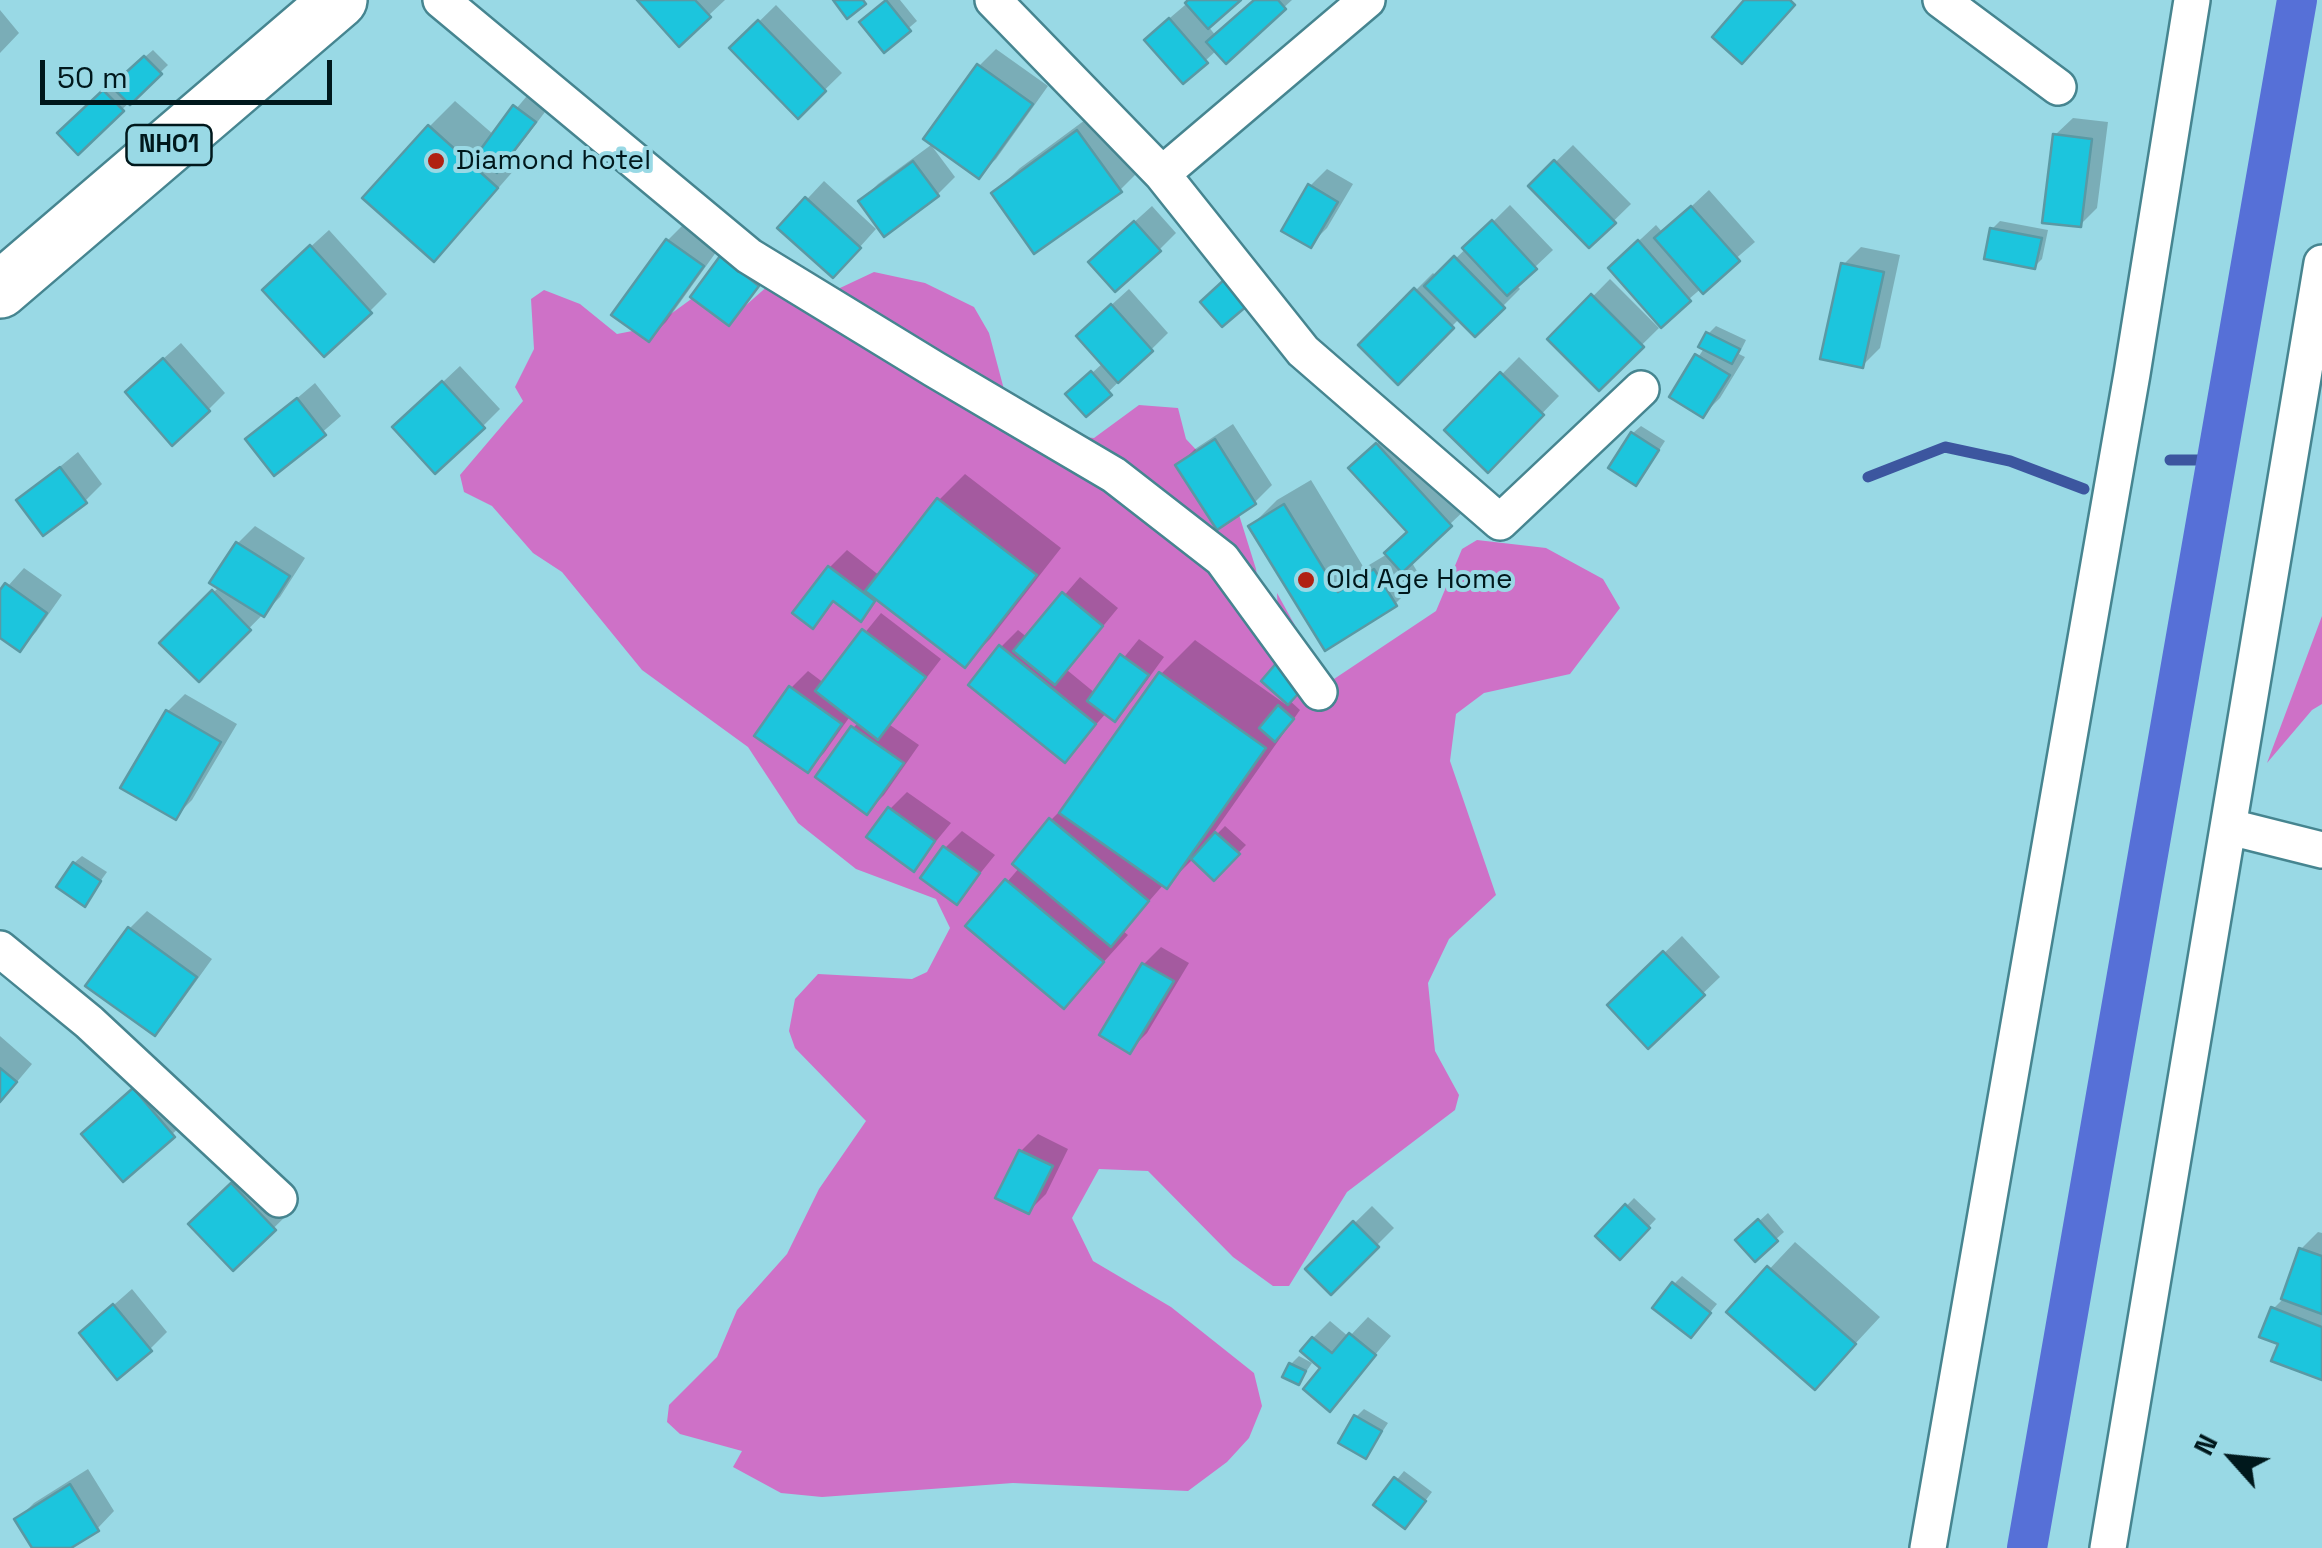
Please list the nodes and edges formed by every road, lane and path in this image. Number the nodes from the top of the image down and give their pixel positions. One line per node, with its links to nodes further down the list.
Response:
1 (338, 0): 10 (highway, NH01)
2 (441, 0): 12 (street)
3 (993, 0): 8 (street)
4 (1368, 0): 8 (street)
5 (1941, 0): 7 (street)
6 (2192, 0): 17 (street)
7 (2058, 87)
8 (1162, 174): 11 (street)
9 (2322, 263): 13 (street)
10 (0, 290)
11 (1641, 389)
12 (1319, 692)
13 (2230, 827): 14 (street); 18 (street)
14 (2322, 850)
15 (0, 949): 16 (street)
16 (279, 1200)
17 (1928, 1548)
18 (2108, 1548)

